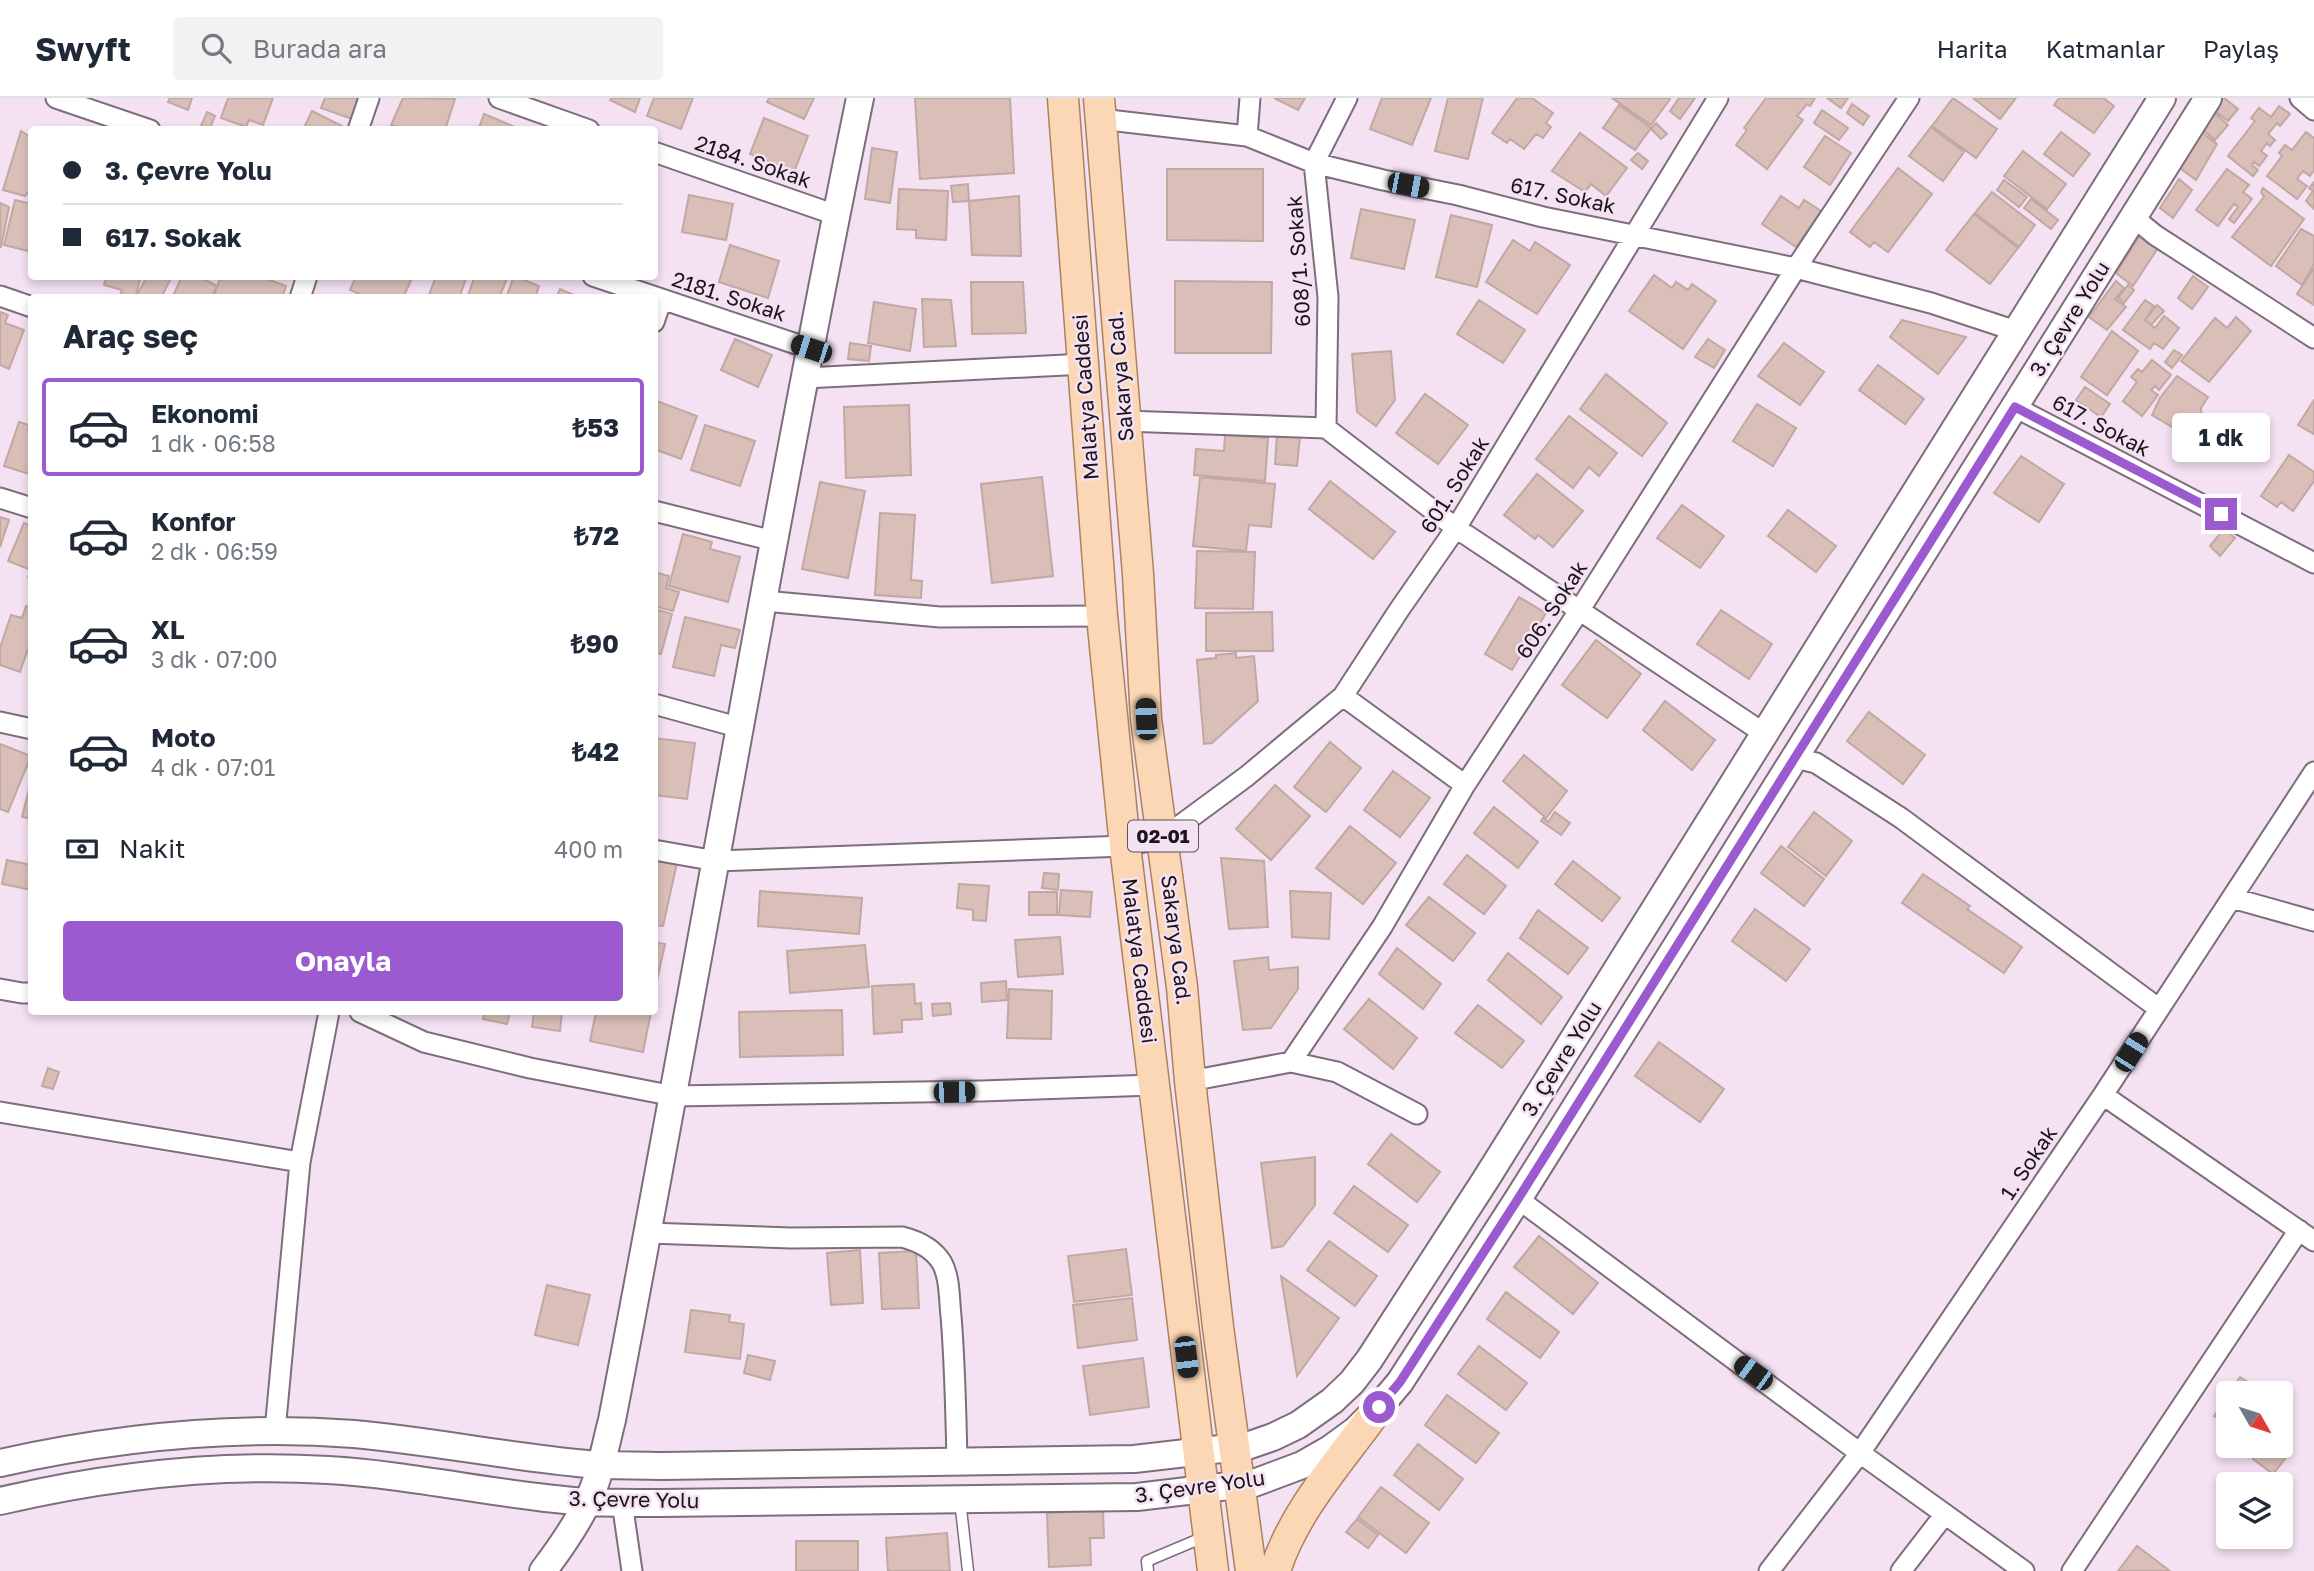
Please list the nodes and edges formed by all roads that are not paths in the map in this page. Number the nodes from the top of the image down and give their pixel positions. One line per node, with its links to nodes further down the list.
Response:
1 (56, 98): 16 (street)
2 (369, 98): 17 (street)
3 (499, 98): 15 (street)
4 (860, 98): 21 (main road)
5 (1063, 98): 35 (main road, Malatya Caddesi)
6 (1250, 98): 18 (street)
7 (1347, 98): 20 (street)
8 (1718, 98): 23 (street, 601. Sokak)
9 (1909, 98): 24 (street, 606. Sokak)
10 (2162, 98): 32 (main road, 3. Çevre Yolu)
11 (2208, 98): 22 (main road, 3. Çevre Yolu)
12 (2300, 98): 14 (street)
13 (1100, 108): 18 (street, 617. Sokak); 38 (main road, Sakarya Cad. / 02-01)
14 (2314, 110)
15 (559, 125)
16 (138, 126)
17 (359, 126)
18 (1247, 135): 20 (street, 617. Sokak)
19 (658, 153): 21 (street, 2184. Sokak)
20 (1314, 163): 23 (street, 617. Sokak); 39 (street, 608/1. Sokak)
21 (836, 215): 34 (main road)
22 (2133, 218): 33 (street); 37 (main road, 3. Çevre Yolu)
23 (1636, 234): 24 (street, 617. Sokak); 43 (street, 601. Sokak)
24 (1796, 268): 32 (street, 617. Sokak); 47 (street, 606. Sokak)
25 (605, 280): 26 (street, 2181. Sokak)
26 (647, 294)
27 (0, 296): 30 (street)
28 (658, 298): 29 (street, 2181. Sokak)
29 (662, 299): 31 (street); 34 (street, 2181. Sokak)
30 (28, 306)
31 (658, 310)
32 (2016, 331): 54 (main road, 3. Çevre Yolu)
33 (2314, 338)
34 (811, 349): 36 (main road)
35 (1085, 364): 36 (street); 48 (main road, Malatya Caddesi)
36 (805, 378): 44 (main road)
37 (2015, 407): 45 (street, 617. Sokak); 55 (main road, 3. Çevre Yolu)
38 (1124, 421): 39 (street); 58 (main road, Sakarya Cad. / 02-01)
39 (1326, 428): 43 (street)
40 (0, 498): 41 (street)
41 (28, 507)
42 (658, 512): 44 (street)
43 (1456, 528): 47 (street); 49 (street, 601. Sokak)
44 (774, 541): 46 (main road)
45 (2314, 563)
46 (764, 601): 48 (street); 52 (main road)
47 (1579, 611): 54 (street); 57 (street, 606. Sokak)
48 (1102, 616): 59 (main road, Malatya Caddesi)
49 (1343, 696): 57 (street); 58 (street, 601. Sokak)
50 (658, 705): 52 (street)
51 (0, 722): 53 (street)
52 (741, 727): 61 (main road)
53 (28, 729)
54 (1765, 734): 82 (main road, 3. Çevre Yolu)
55 (1795, 758): 66 (street); 77 (main road, 3. Çevre Yolu)
56 (2314, 772): 62 (street, 1. Sokak)
57 (1465, 785): 69 (street, 606. Sokak)
58 (1163, 838): 59 (street); 70 (main road, Sakarya Cad. / 02-01)
59 (1125, 846): 61 (street); 71 (main road, Malatya Caddesi)
60 (658, 851): 61 (street)
61 (716, 861): 73 (main road)
62 (2232, 898): 63 (street); 66 (street, 1. Sokak)
63 (2314, 921)
64 (0, 989): 65 (street)
65 (28, 993)
66 (2158, 1008): 72 (street, 1. Sokak)
67 (328, 1015): 76 (street)
68 (366, 1015): 73 (street)
69 (1291, 1062): 70 (street); 75 (street)
70 (1190, 1081): 82 (main road, Sakarya Cad. / 02-01)
71 (1153, 1085): 73 (street); 83 (main road, Malatya Caddesi)
72 (2103, 1095): 79 (street); 84 (street, 1. Sokak)
73 (674, 1096): 78 (main road)
74 (0, 1112): 76 (street)
75 (1417, 1114)
76 (300, 1162): 81 (street)
77 (1518, 1199): 80 (main road, 3. Çevre Yolu); 84 (street)
78 (648, 1233): 85 (street); 87 (main road)
79 (2306, 1236): 106 (street)
80 (1379, 1407): 88 (main road, 3. Çevre Yolu); 102 (main road)
81 (275, 1431): 86 (main road, 3. Çevre Yolu); 87 (main road, 3. Çevre Yolu)
82 (1235, 1447): 83 (main road, 3. Çevre Yolu); 88 (main road, Sakarya Cad. / 02-01)
83 (1198, 1452): 85 (main road, 3. Çevre Yolu); 89 (main road, Malatya Caddesi)
84 (1860, 1453): 94 (street); 103 (street, 1. Sokak)
85 (957, 1462): 87 (main road, 3. Çevre Yolu)
86 (0, 1463)
87 (601, 1465): 92 (main road)
88 (1239, 1484): 89 (main road, 3. Çevre Yolu); 101 (main road, Sakarya Cad. / 02-01)
89 (1202, 1489): 90 (main road, 3. Çevre Yolu); 95 (main road, Malatya Caddesi)
90 (960, 1499): 93 (main road, 3. Çevre Yolu); 98 (lane)
91 (0, 1501): 92 (main road, 3. Çevre Yolu)
92 (587, 1502): 93 (main road, 3. Çevre Yolu); 96 (main road)
93 (622, 1502): 97 (street)
94 (1945, 1514): 104 (street); 105 (street)
95 (1208, 1535): 99 (lane); 100 (main road, Malatya Caddesi)
96 (543, 1571)
97 (632, 1571)
98 (968, 1571)
99 (1147, 1571)
100 (1213, 1571)
101 (1251, 1571)
102 (1275, 1571)
103 (1769, 1571)
104 (1901, 1571)
105 (2024, 1571)
106 (2072, 1571)

